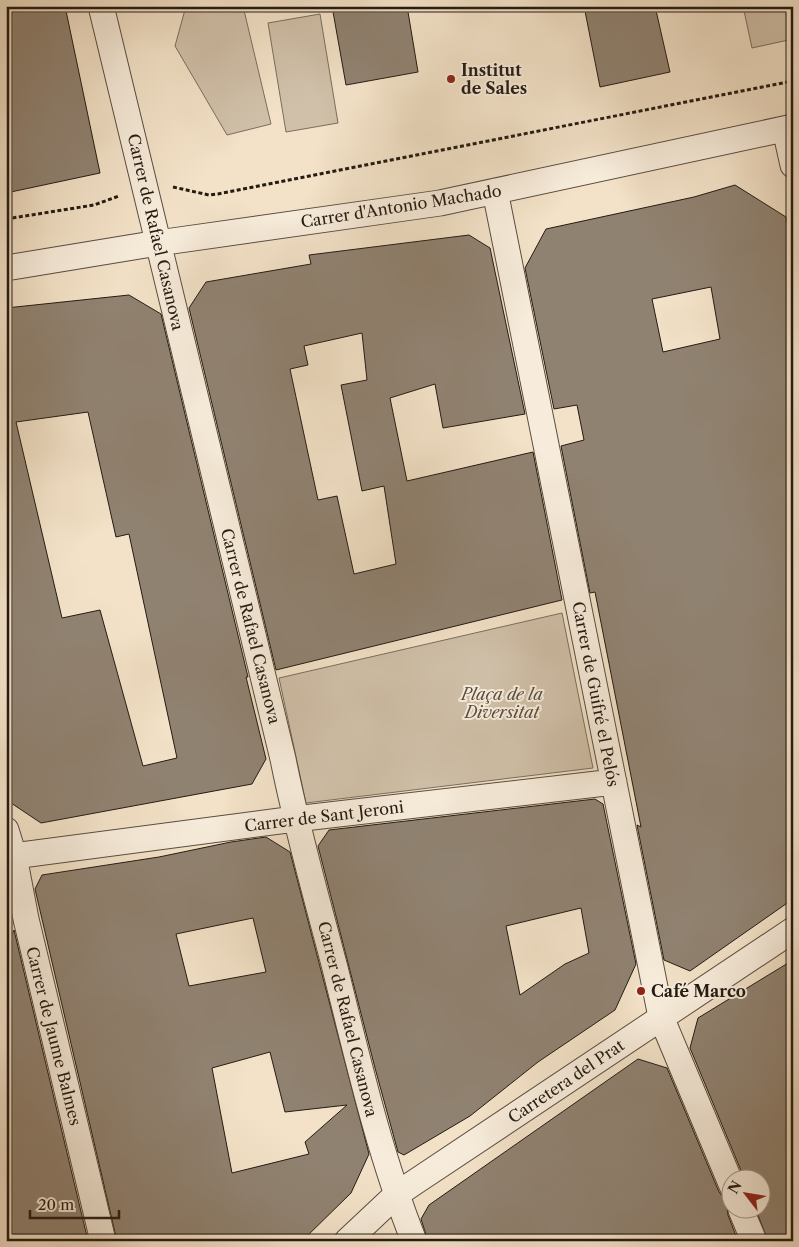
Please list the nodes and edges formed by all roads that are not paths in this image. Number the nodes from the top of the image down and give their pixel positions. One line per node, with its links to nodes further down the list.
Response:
1 (101, 6): 5 (street, Carrer de Rafael Casanova)
2 (789, 128): 3 (street); 4 (street, Carrer d'Antonio Machado)
3 (793, 165)
4 (495, 191): 5 (street, Carrer d'Antonio Machado); 7 (street, Carrer de Guifré el Pelós)
5 (158, 243): 6 (street, Carrer d'Antonio Machado); 8 (street, Carrer de Rafael Casanova)
6 (6, 268)
7 (614, 782): 8 (street, Carrer de Sant Jeroni); 12 (street, Carrer de Guifré el Pelós)
8 (295, 819): 10 (street, Carrer de Sant Jeroni); 14 (street, Carrer de Rafael Casanova)
9 (6, 830): 10 (street, Carrer de Jaume Balmes)
10 (18, 855): 16 (street, Carrer de Jaume Balmes)
11 (793, 930): 12 (street, Carretera del Prat)
12 (661, 1017): 13 (street, Carrer de Guifré el Pelós); 14 (street, Carretera del Prat)
13 (725, 1170)
14 (396, 1195): 17 (street, Carretera del Prat); 18 (street, Carrer de Rafael Casanova)
15 (745, 1220): 19 (street)
16 (103, 1241)
17 (347, 1241)
18 (414, 1241)
19 (754, 1241)

